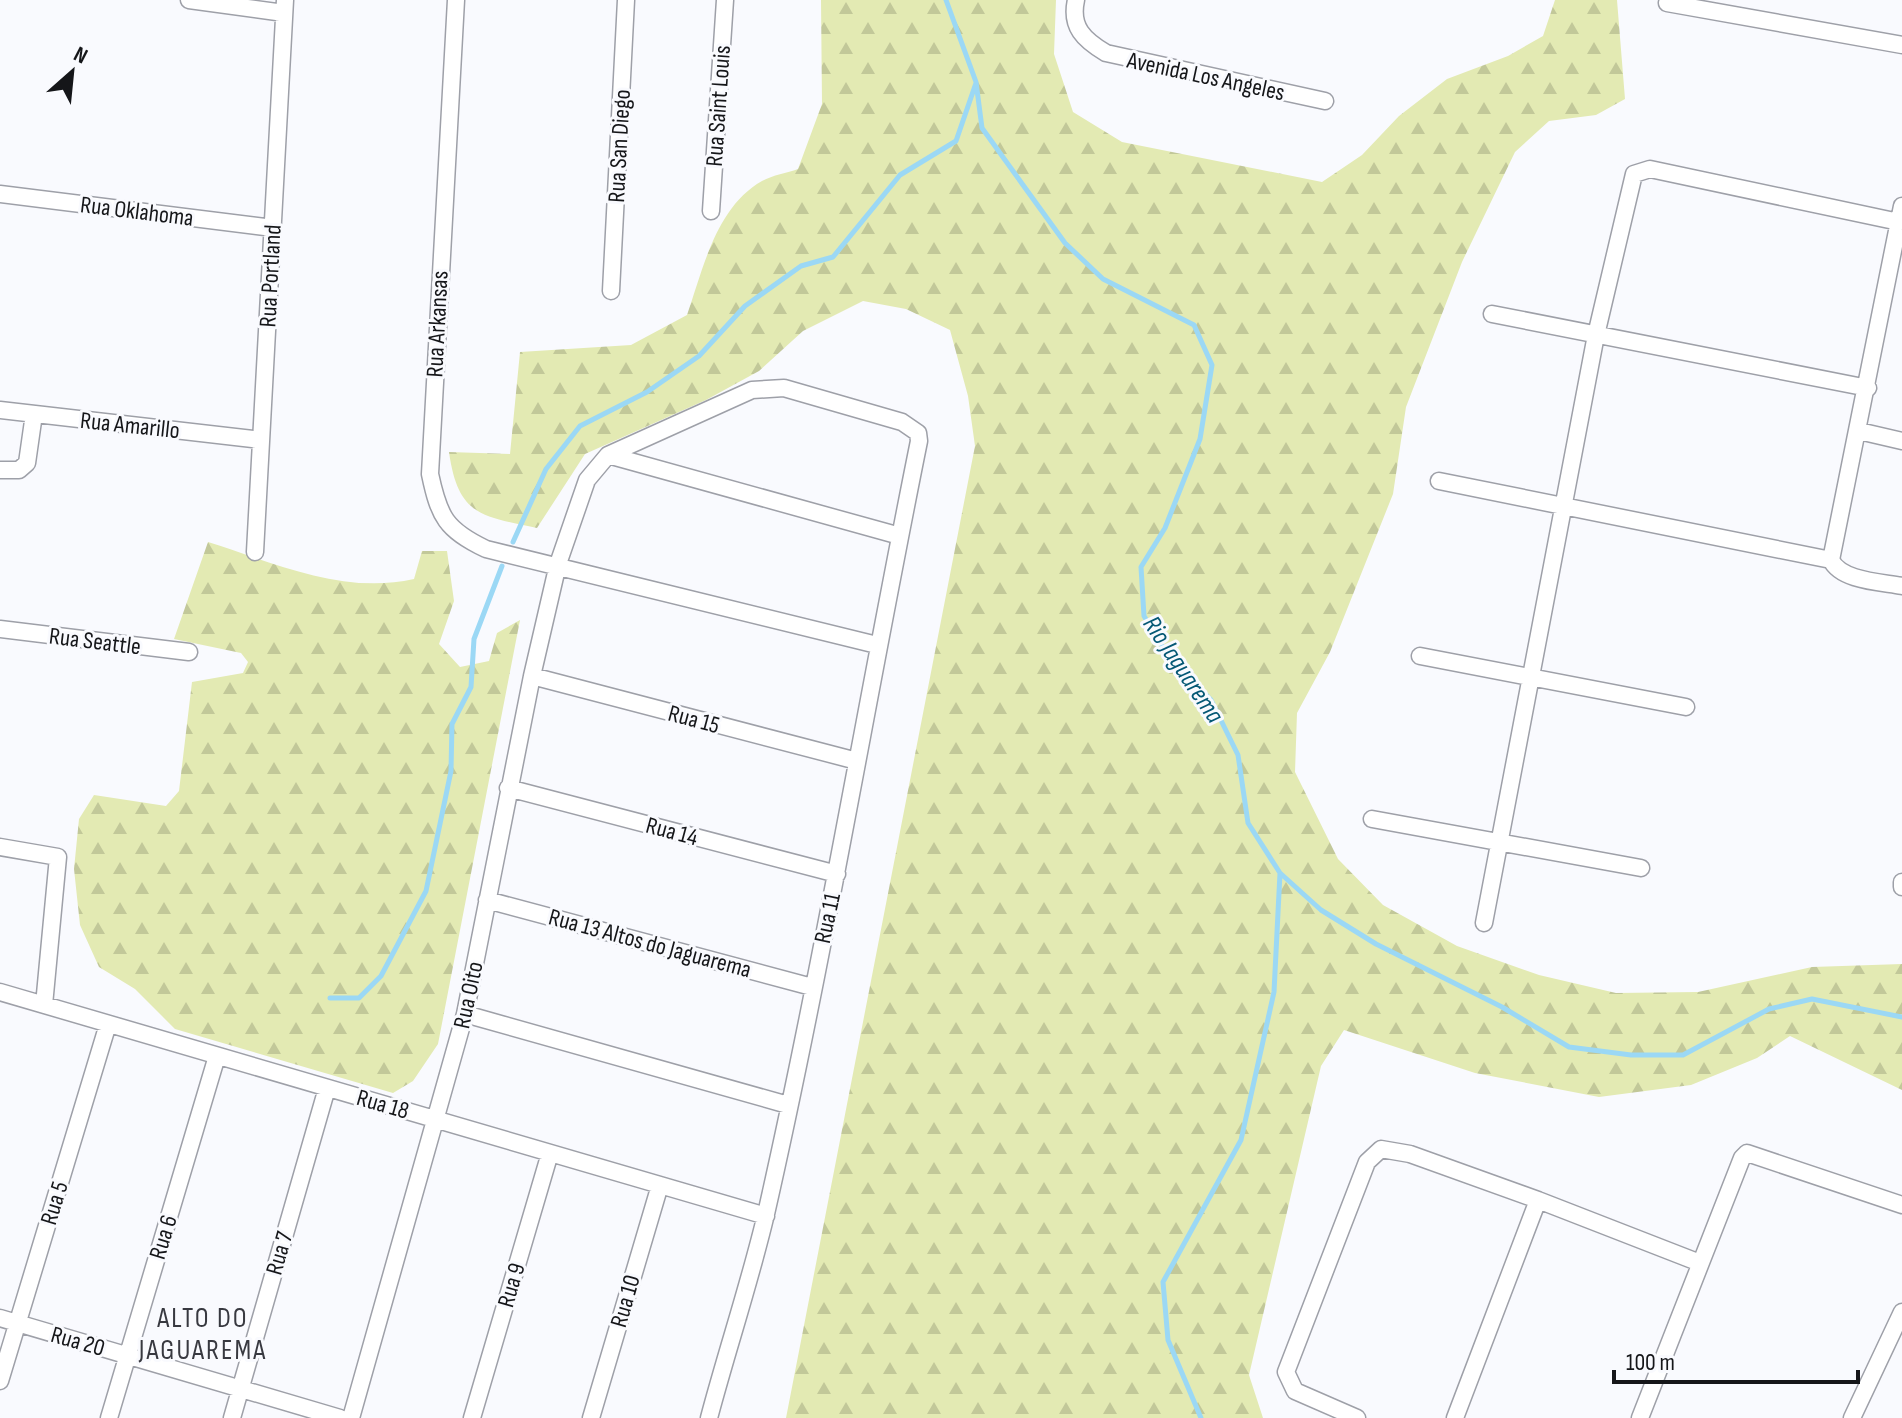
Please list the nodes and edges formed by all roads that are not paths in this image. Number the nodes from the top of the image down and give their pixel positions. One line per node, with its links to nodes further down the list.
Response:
1 (189, 0): 7 (street)
2 (456, 0): 30 (street, Rua Arkansas)
3 (626, 0): 14 (street, Rua San Diego)
4 (725, 0): 11 (street, Rua Saint Louis)
5 (1076, 0): 9 (street, Avenida Los Angeles)
6 (1667, 3): 8 (street)
7 (284, 6): 13 (street, Rua Portland)
8 (1902, 45)
9 (1325, 101)
10 (0, 194): 13 (street, Rua Oklahoma)
11 (711, 211)
12 (1900, 214): 16 (street); 17 (street)
13 (273, 228): 21 (street, Rua Portland)
14 (611, 291)
15 (1492, 314): 16 (street)
16 (1596, 335): 17 (street); 26 (street)
17 (1868, 388): 20 (street)
18 (0, 410): 19 (street, Rua Amarillo)
19 (34, 414): 21 (street, Rua Amarillo); 24 (street)
20 (1864, 432): 22 (street); 29 (street)
21 (261, 440): 28 (street, Rua Portland)
22 (1902, 441)
23 (608, 455): 27 (street); 27 (street, Rua 11); 30 (street, Rua Oito)
24 (0, 470)
25 (1439, 481): 26 (street)
26 (1563, 505): 29 (street); 37 (street)
27 (900, 536): 33 (street, Rua 11)
28 (255, 552)
29 (1831, 560): 31 (street)
30 (558, 564): 33 (street, Rua Arkansas); 36 (street, Rua Oito)
31 (1902, 586)
32 (0, 629): 34 (street, Rua Seattle)
33 (877, 645): 39 (street, Rua 11)
34 (189, 652)
35 (1420, 656): 37 (street)
36 (532, 676): 39 (street, Rua 15); 40 (street, Rua Oito)
37 (1531, 677): 38 (street); 42 (street)
38 (1686, 707)
39 (857, 761): 45 (street, Rua 11)
40 (508, 788): 45 (street, Rua 14); 46 (street, Rua Oito)
41 (1372, 819): 42 (street)
42 (1499, 842): 44 (street); 47 (street)
43 (0, 847): 50 (street)
44 (1641, 868)
45 (837, 874): 48 (street, Rua 11)
46 (487, 900): 48 (street, Rua 13 Altos do Jaguarema); 51 (street, Rua Oito)
47 (1484, 923)
48 (812, 987): 55 (street, Rua 11)
49 (0, 992): 50 (street, Rua 18)
50 (44, 1005): 52 (street, Rua 18)
51 (465, 1014): 55 (street); 56 (street, Rua Oito)
52 (108, 1024): 53 (street, Rua 18); 65 (street, Rua 5)
53 (217, 1056): 54 (street, Rua 18); 66 (street, Rua 6)
54 (327, 1088): 56 (street, Rua 18); 68 (street, Rua 7)
55 (788, 1105): 61 (street, Rua 11)
56 (436, 1120): 57 (street, Rua 18); 72 (street, Rua Oito)
57 (550, 1153): 58 (street, Rua 18); 73 (street, Rua 9)
58 (660, 1185): 61 (street, Rua 18); 74 (street, Rua 10)
59 (1538, 1200): 62 (street); 76 (street); 77 (street)
60 (1902, 1205): 62 (street)
61 (766, 1216): 75 (street, Rua 11)
62 (1700, 1263): 78 (street)
63 (1902, 1312): 79 (street)
64 (0, 1318): 65 (street, Rua 20)
65 (18, 1323): 66 (street, Rua 20); 67 (street, Rua 5)
66 (128, 1356): 68 (street, Rua 20); 69 (street, Rua 6)
67 (0, 1381)
68 (240, 1389): 70 (street, Rua 7); 71 (street, Rua 20)
69 (109, 1418)
70 (232, 1418)
71 (340, 1418)
72 (351, 1418)
73 (472, 1418)
74 (591, 1418)
75 (709, 1418)
76 (1357, 1418)
77 (1455, 1418)
78 (1640, 1418)
79 (1852, 1418)

